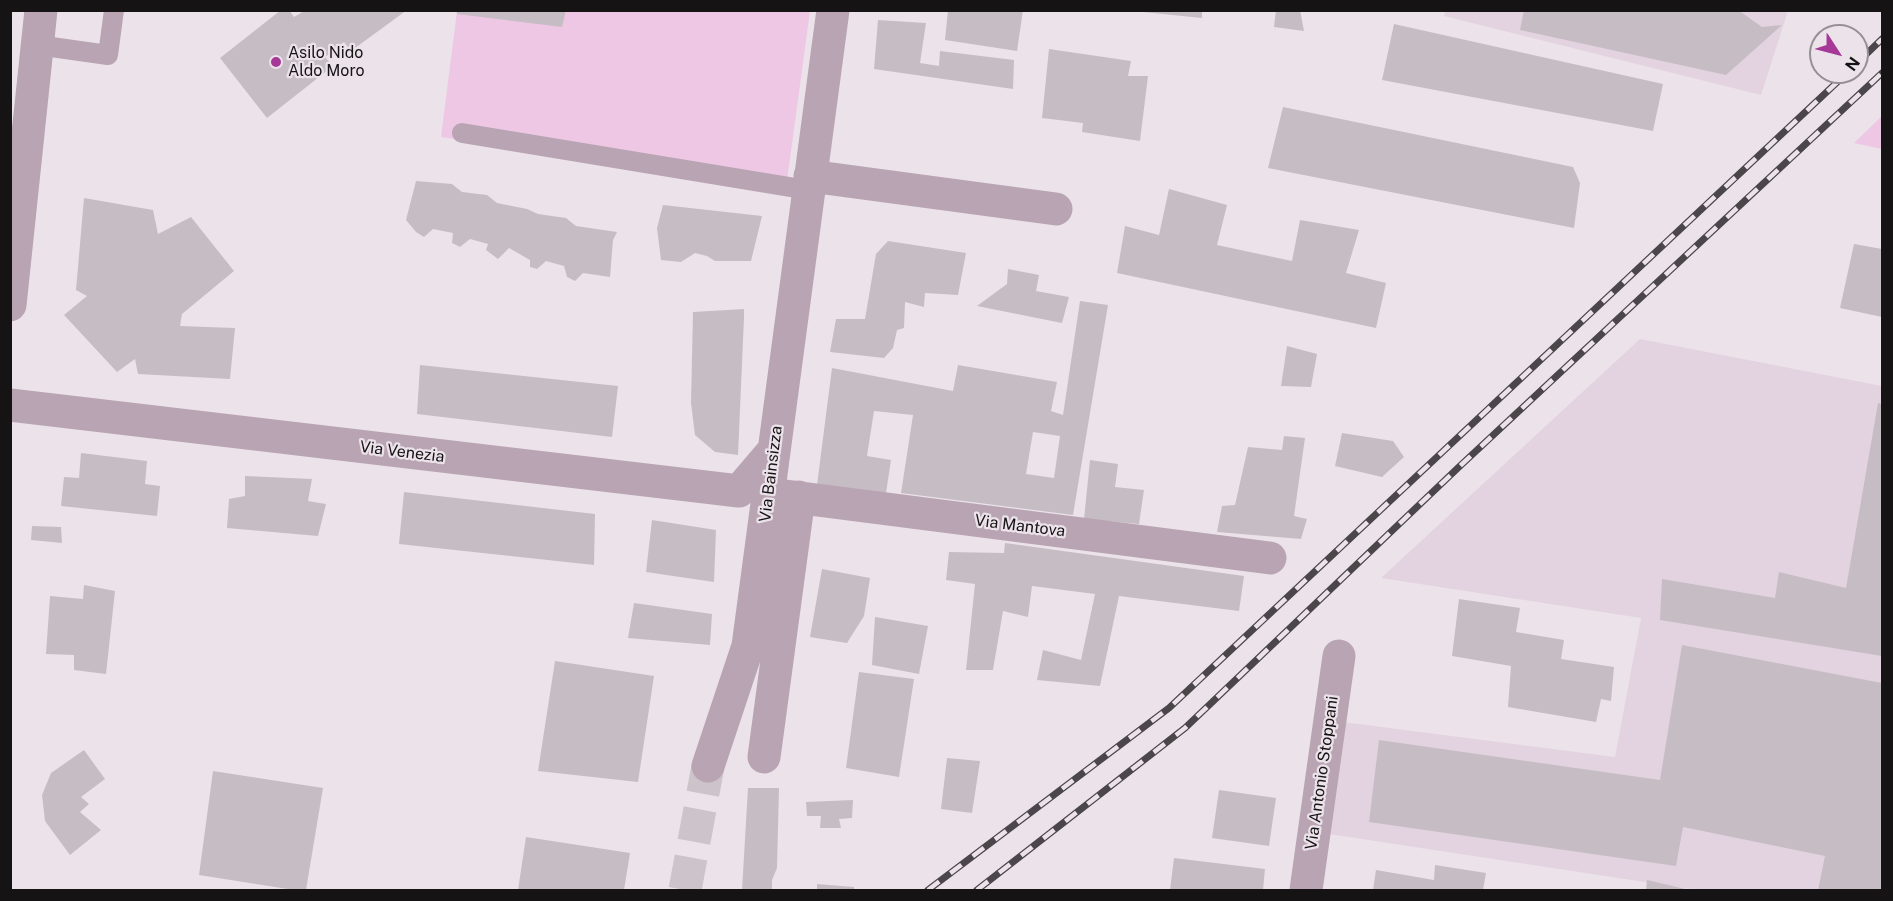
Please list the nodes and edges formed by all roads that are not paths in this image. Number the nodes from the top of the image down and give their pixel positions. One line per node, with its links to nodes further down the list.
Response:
1 (41, 10): 4 (street)
2 (114, 10): 4 (lane)
3 (832, 10): 6 (street, Via Bainsizza)
4 (27, 52): 8 (street)
5 (462, 132): 6 (lane)
6 (809, 183): 7 (street); 10 (street, Via Bainsizza)
7 (1056, 209)
8 (10, 305)
9 (10, 405): 10 (street, Via Venezia)
10 (774, 450): 11 (street, Via Bainsizza)
11 (784, 495): 12 (street, Via Mantova); 14 (street); 15 (street, Via Bainsizza)
12 (1270, 558)
13 (1339, 656): 16 (street, Via Antonio Stoppani)
14 (764, 757)
15 (708, 766)
16 (1306, 891)

